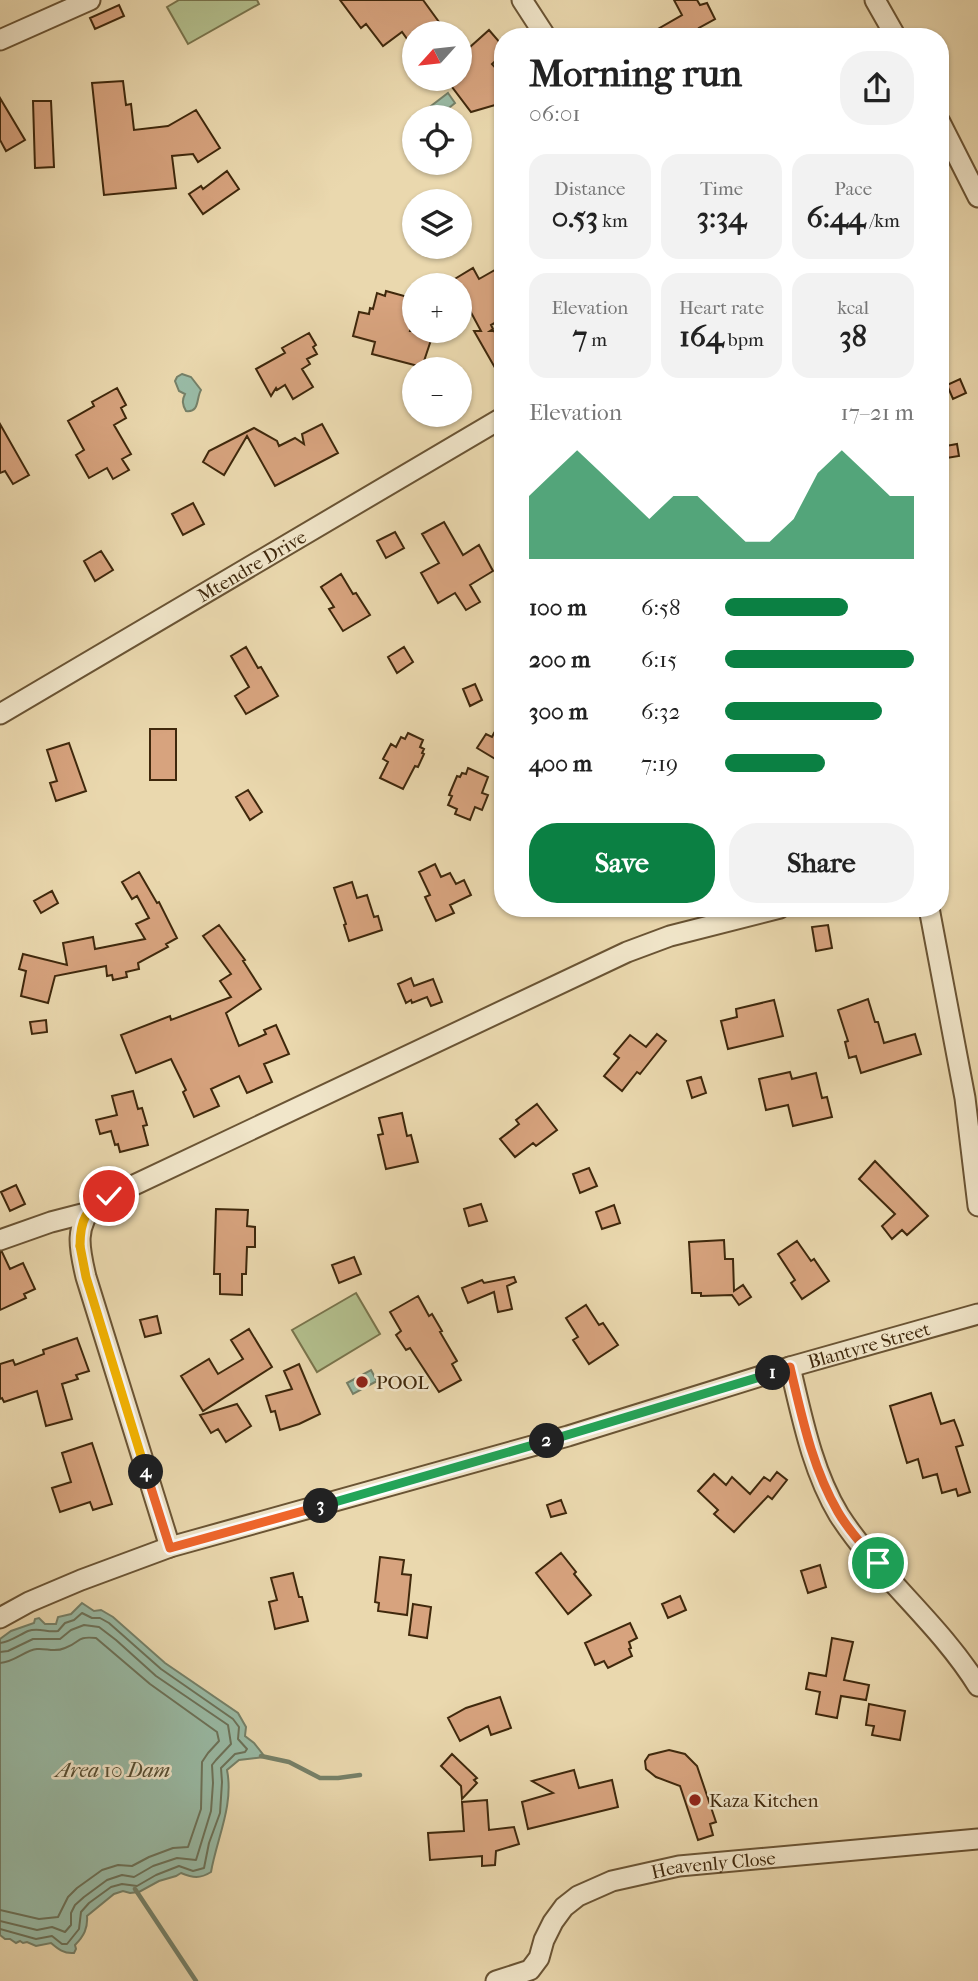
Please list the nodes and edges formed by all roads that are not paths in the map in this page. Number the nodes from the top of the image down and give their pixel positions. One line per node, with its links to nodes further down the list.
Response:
1 (90, 0): 6 (street)
2 (522, 0): 4 (street)
3 (876, 0): 5 (street)
4 (540, 28)
5 (891, 28)
6 (0, 40)
7 (949, 140): 8 (street)
8 (978, 197)
9 (494, 423): 10 (street, Mtendre Drive)
10 (0, 714)
11 (745, 917): 14 (street)
12 (931, 917): 13 (street)
13 (978, 1206)
14 (86, 1213): 15 (street); 18 (street)
15 (0, 1240)
16 (978, 1314): 17 (street, Blantyre Street)
17 (790, 1367): 18 (street, Blantyre Street); 20 (street)
18 (170, 1548): 19 (street, Blantyre Street)
19 (0, 1618)
20 (978, 1686)
21 (978, 1839): 22 (street, Heavenly Close)
22 (496, 1981)

